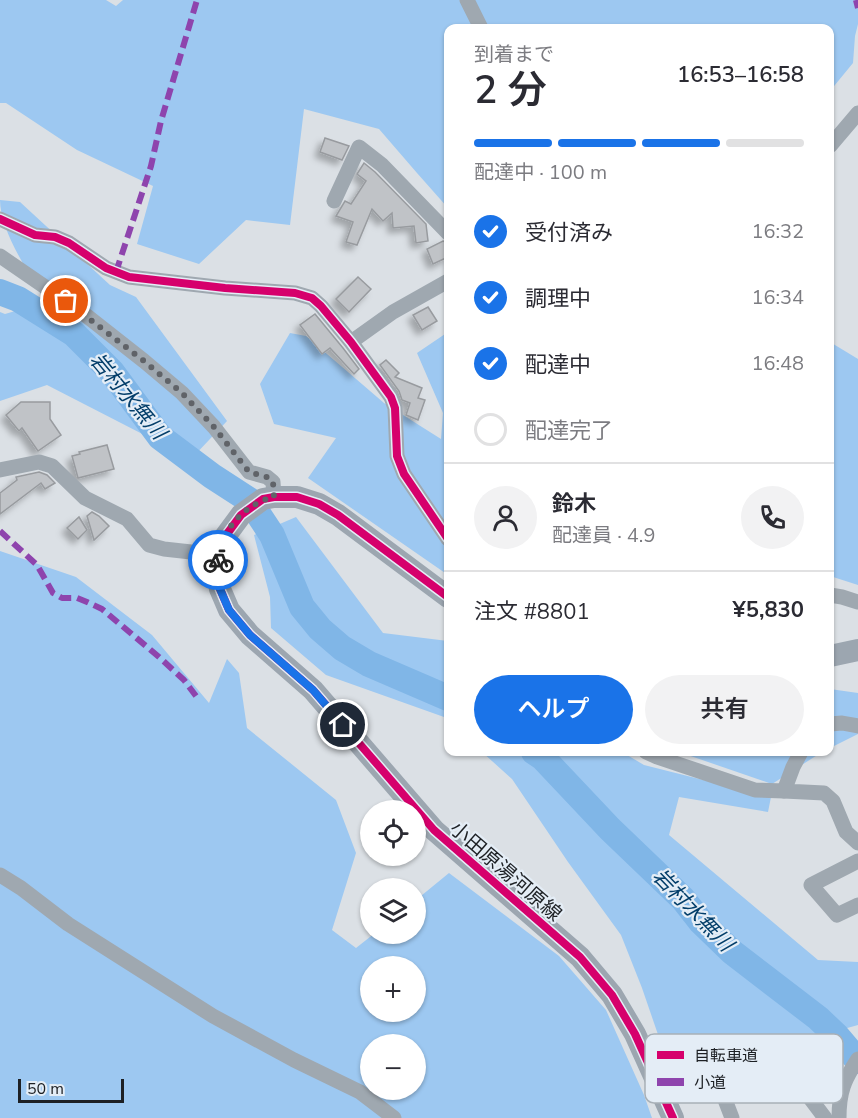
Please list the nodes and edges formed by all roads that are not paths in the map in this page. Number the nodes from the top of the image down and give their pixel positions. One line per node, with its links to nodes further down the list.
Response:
1 (467, 0): 2 (street)
2 (480, 24)
3 (858, 113): 4 (street)
4 (834, 141)
5 (334, 201): 7 (street)
6 (0, 219): 10 (street)
7 (444, 229)
8 (0, 256): 12 (street)
9 (444, 283): 10 (street)
10 (351, 342): 13 (street)
11 (0, 470): 14 (street)
12 (269, 498): 14 (main road, 小田原湯河原線); 15 (main road)
13 (444, 533)
14 (218, 555): 29 (main road, 小田原湯河原線)
15 (444, 594)
16 (834, 596): 17 (street)
17 (858, 602)
18 (858, 650): 19 (main road)
19 (834, 655)
20 (834, 724): 21 (street)
21 (858, 726)
22 (655, 756): 24 (street)
23 (799, 756): 24 (street)
24 (784, 791): 25 (street)
25 (858, 843)
26 (858, 861): 28 (street)
27 (0, 875): 35 (street)
28 (858, 905)
29 (645, 1054)
30 (858, 1059): 31 (street)
31 (843, 1084)
32 (666, 1103): 36 (main road, 小田原湯河原線)
33 (726, 1103): 37 (street)
34 (814, 1103): 38 (street)
35 (394, 1118)
36 (673, 1118)
37 (732, 1118)
38 (825, 1118)

